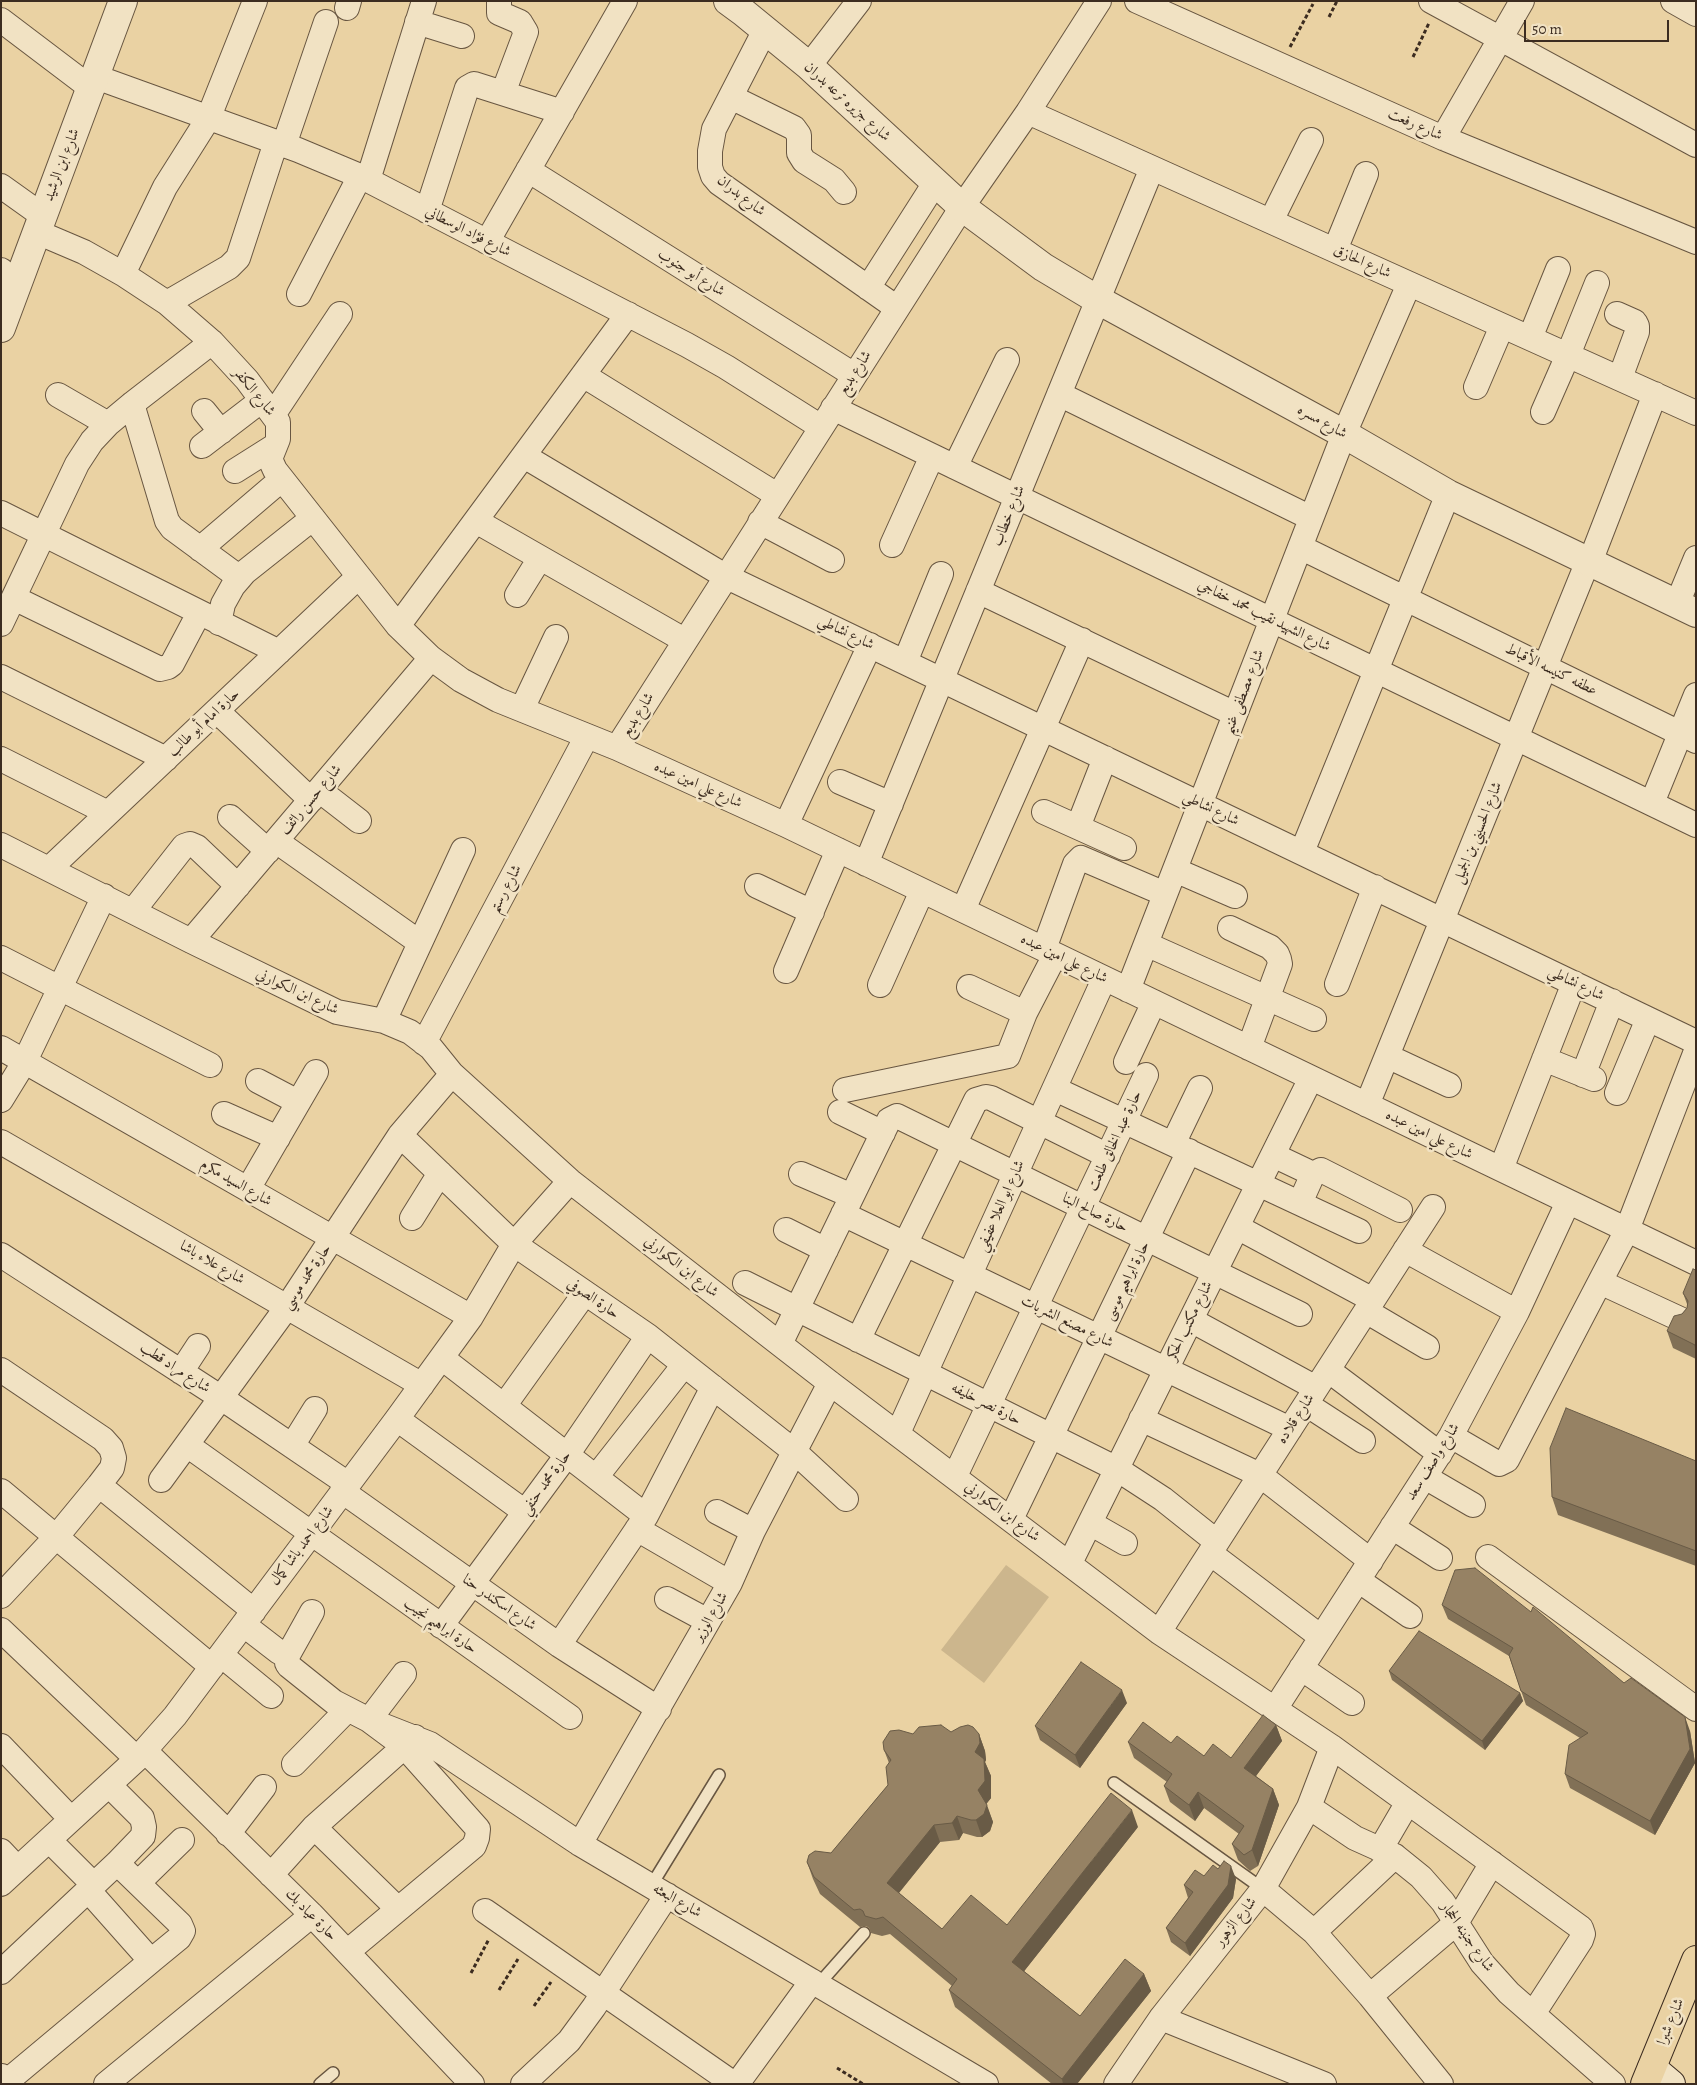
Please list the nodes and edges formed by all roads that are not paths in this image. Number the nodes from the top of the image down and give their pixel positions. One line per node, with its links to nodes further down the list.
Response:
1 (123, 1): 20 (street, شارع ابن الرشيد)
2 (255, 1): 25 (street)
3 (499, 1): 21 (street)
4 (625, 1): 23 (street)
5 (728, 1): 16 (street, شارع جزيره ترعه بدران)
6 (859, 1): 19 (street)
7 (1099, 1): 24 (street, شارع بديع)
8 (1137, 1): 26 (street, شارع رفعت)
9 (1522, 1): 18 (street)
10 (1673, 1): 13 (street)
11 (1434, 3): 18 (street)
12 (420, 12): 17 (street); 33 (street)
13 (1696, 14)
14 (2, 22): 20 (street, شارع فؤاد الوسطاني)
15 (326, 22): 28 (street)
16 (765, 30): 19 (street, شارع جزيره ترعه بدران); 22 (street, شارع بدران)
17 (462, 36)
18 (1500, 39): 26 (street); 29 (street)
19 (809, 66): 34 (street, شارع جزيره ترعه بدران)
20 (94, 83): 25 (street, شارع فؤاد الوسطاني); 40 (street, شارع ابن الرشيد)
21 (503, 93): 23 (street); 38 (street)
22 (731, 97): 36 (street); 49 (street, شارع بدران)
23 (562, 112): 31 (street)
24 (1028, 112): 30 (street, شارع الحازق); 37 (street, شارع بديع)
25 (208, 119): 28 (street, شارع فؤاد الوسطاني); 45 (street)
26 (1443, 138): 42 (street, شارع رفعت)
27 (1311, 140): 39 (street)
28 (280, 144): 33 (street, شارع فؤاد الوسطاني); 52 (street)
29 (1696, 145)
30 (1152, 168): 39 (street, شارع الحازق); 51 (street, شارع خطاب)
31 (528, 170): 41 (street); 64 (street, شارع أبو جنوب)
32 (1366, 174): 43 (street)
33 (364, 178): 38 (street, شارع فؤاد الوسطاني); 50 (street)
34 (935, 182): 37 (street, شارع جزيره ترعه بدران); 49 (street)
35 (1, 186): 40 (street, شارع الكفر)
36 (844, 192)
37 (962, 207): 51 (street, شارع مسره); 53 (street, شارع بديع)
38 (427, 211): 41 (street, شارع فؤاد الوسطاني)
39 (1271, 221): 43 (street, شارع الحازق)
40 (40, 224): 45 (street, شارع الكفر); 46 (street, شارع ابن الرشيد)
41 (487, 242): 55 (street, شارع فؤاد الوسطاني)
42 (1696, 242)
43 (1335, 250): 48 (street, شارع الحازق)
44 (1558, 269): 59 (street)
45 (123, 274): 52 (street, شارع الكفر)
46 (9, 276): 58 (street, شارع ابن الرشيد)
47 (1597, 283): 61 (street)
48 (1409, 284): 57 (street, شارع الحازق); 78 (street, شارع مصطفى غنيم)
49 (868, 288): 53 (street, شارع بدران)
50 (299, 294)
51 (1098, 300): 67 (street, شارع خطاب); 78 (street, شارع مسره)
52 (166, 303): 60 (street, شارع الكفر)
53 (897, 308): 64 (street, شارع بديع)
54 (340, 314): 71 (street)
55 (628, 314): 63 (street); 75 (street, شارع فؤاد الوسطاني)
56 (1617, 314): 65 (street)
57 (1502, 326): 59 (street, شارع الحازق); 66 (street)
58 (1, 328)
59 (1530, 338): 61 (street, شارع الحازق)
60 (212, 342): 70 (street); 71 (street, شارع الكفر)
61 (1568, 355): 65 (street, شارع الحازق); 73 (street)
62 (1007, 360): 83 (street)
63 (583, 375): 81 (street); 86 (street)
64 (854, 375): 75 (street, شارع بديع)
65 (1620, 378): 68 (street, شارع الحازق)
66 (1476, 387)
67 (1059, 394): 88 (street, شارع خطاب); 91 (street)
68 (1655, 394): 74 (street, شارع الحازق); 101 (street, شارع الحسيني بن الجميل)
69 (58, 395): 76 (street)
70 (132, 404): 76 (street); 97 (street)
71 (268, 408): 77 (street); 80 (street, شارع الكفر)
72 (204, 411): 77 (street)
73 (1542, 412)
74 (1696, 412)
75 (827, 418): 82 (street, شارع الشهيد نقيب محمد خفاجي); 86 (street, شارع بديع)
76 (108, 424): 94 (street)
77 (221, 432): 79 (street)
78 (1344, 434): 87 (street, شارع مسره); 91 (street, شارع مصطفى غنيم)
79 (202, 446)
80 (273, 447): 84 (street); 85 (street, شارع الكفر)
81 (524, 456): 92 (street); 103 (street, شارع نشاطي)
82 (932, 456): 83 (street, شارع الشهيد نقيب محمد خفاجي); 95 (street)
83 (955, 467): 88 (street, شارع الشهيد نقيب محمد خفاجي)
84 (235, 471)
85 (282, 479): 90 (street, شارع الكفر); 97 (street)
86 (778, 494): 93 (street, شارع بديع)
87 (1448, 494): 101 (street, شارع مسره); 109 (street)
88 (1017, 497): 106 (street, شارع خطاب); 112 (street, شارع الشهيد نقيب محمد خفاجي)
89 (1, 512): 94 (street)
90 (312, 518): 104 (street, شارع الكفر); 105 (street)
91 (1311, 518): 96 (street, شارع مصطفى غنيم)
92 (476, 521): 98 (street); 114 (street)
93 (760, 522): 100 (street); 103 (street, شارع بديع)
94 (44, 534): 108 (street); 111 (street)
95 (892, 545)
96 (1300, 547): 109 (street, عطفه كنيسه الأقباط); 112 (street, شارع مصطفى غنيم)
97 (200, 549): 105 (street)
98 (540, 558): 107 (street); 116 (street)
99 (1696, 558): 110 (street)
100 (832, 560)
101 (1589, 561): 110 (street, شارع مسره); 122 (street, شارع الحسيني بن الجميل)
102 (941, 574): 121 (street)
103 (725, 576): 116 (street, شارع بديع); 118 (street, شارع نشاطي)
104 (358, 577): 114 (street, شارع الكفر); 119 (street, حارة امام أبو طالب)
105 (240, 578): 111 (street)
106 (978, 591): 117 (street); 125 (street, شارع خطاب)
107 (517, 595)
108 (14, 598): 111 (street); 113 (street)
109 (1406, 599): 122 (street, عطفه كنيسه الأقباط); 123 (street)
110 (1686, 608)
111 (209, 618): 119 (street)
112 (1272, 620): 123 (street, شارع الشهيد نقيب محمد خفاجي); 129 (street, شارع مصطفى غنيم)
113 (1, 624)
114 (398, 626): 120 (street, شارع الكفر)
115 (556, 637): 127 (street)
116 (684, 640): 134 (street, شارع بديع)
117 (1082, 640): 129 (street); 130 (street)
118 (870, 645): 121 (street, شارع نشاطي); 148 (street)
119 (278, 652): 128 (street, حارة امام أبو طالب)
120 (432, 658): 127 (street, شارع علي امين عبده); 139 (street, شارع حسن رائف)
121 (905, 662): 125 (street, شارع نشاطي)
122 (1545, 667): 132 (street, عطفه كنيسه الأقباط); 133 (street, شارع الحسيني بن الجميل)
123 (1377, 670): 133 (street, شارع الشهيد نقيب محمد خفاجي); 155 (street)
124 (1, 677): 137 (street)
125 (942, 680): 130 (street, شارع نشاطي); 141 (street, شارع خطاب)
126 (1696, 695): 132 (street)
127 (522, 709): 131 (street, شارع علي امين عبده)
128 (216, 711): 137 (street, حارة امام أبو طالب); 139 (street)
129 (1235, 714): 142 (street, شارع مصطفى غنيم)
130 (1043, 728): 135 (street, شارع نشاطي); 166 (street)
131 (587, 736): 134 (street, شارع علي امين عبده); 192 (street, شارع رستم)
132 (1688, 737): 140 (street)
133 (1517, 738): 140 (street, شارع الشهيد نقيب محمد خفاجي); 169 (street, شارع الحسيني بن الجميل)
134 (617, 748): 148 (street, شارع علي امين عبده)
135 (1105, 758): 142 (street, شارع نشاطي); 149 (street)
136 (1, 759): 144 (street)
137 (166, 759): 144 (street, حارة امام أبو طالب)
138 (840, 782): 141 (street)
139 (315, 795): 146 (street); 151 (street, شارع حسن رائف)
140 (1652, 803): 147 (street, شارع الشهيد نقيب محمد خفاجي)
141 (891, 804): 156 (street, شارع خطاب)
142 (1200, 804): 155 (street, شارع نشاطي); 158 (street, شارع مصطفى غنيم)
143 (1044, 812): 149 (street)
144 (108, 813): 157 (street, حارة امام أبو طالب)
145 (230, 817): 151 (street)
146 (359, 821)
147 (1696, 824)
148 (786, 825): 154 (street, شارع علي امين عبده)
149 (1078, 827): 152 (street)
150 (1, 845): 157 (street, شارع ابن الكوارني)
151 (272, 846): 159 (street, شارع حسن رائف); 172 (street)
152 (1124, 848)
153 (463, 850): 172 (street)
154 (838, 850): 156 (street, شارع علي امين عبده); 168 (street)
155 (1302, 852): 161 (street, شارع نشاطي)
156 (866, 864): 162 (street, شارع علي امين عبده)
157 (49, 869): 164 (street, شارع ابن الكوارني)
158 (1175, 870): 163 (street, شارع مصطفى غنيم); 165 (street)
159 (238, 886): 167 (street); 171 (street, شارع حسن رائف)
160 (757, 886): 168 (street)
161 (1375, 888): 169 (street, شارع نشاطي); 179 (street)
162 (922, 891): 166 (street, شارع علي امين عبده); 180 (street)
163 (1166, 894): 173 (street, شارع مصطفى غنيم); 174 (street)
164 (104, 896): 167 (street, شارع ابن الكوارني); 182 (street)
165 (1235, 896)
166 (963, 910): 174 (street, شارع علي امين عبده)
167 (133, 911): 171 (street, شارع ابن الكوارني)
168 (812, 912): 176 (street)
169 (1442, 920): 178 (street, شارع نشاطي); 196 (street, شارع الحسيني بن الجميل)
170 (1230, 928): 184 (street)
171 (191, 941): 190 (street, شارع ابن الكوارني)
172 (419, 942): 190 (street)
173 (1146, 944): 183 (street, شارع مصطفى غنيم); 184 (street)
174 (1049, 952): 177 (street, شارع علي امين عبده); 187 (street)
175 (1, 958): 182 (street)
176 (786, 971)
177 (1104, 979): 183 (street, شارع علي امين عبده); 207 (street, شارع ابو العلا عفيفي)
178 (1574, 983): 186 (street, شارع نشاطي); 197 (street)
179 (1337, 984)
180 (880, 985)
181 (968, 987): 187 (street)
182 (60, 988): 198 (street); 200 (street)
183 (1128, 990): 185 (street, شارع علي امين عبده)
184 (1267, 998): 188 (street); 194 (street)
185 (1154, 1002): 194 (street, شارع علي امين عبده); 199 (street)
186 (1612, 1002): 189 (street, شارع نشاطي); 197 (street)
187 (1025, 1013): 216 (street)
188 (1314, 1019)
189 (1648, 1019): 191 (street, شارع نشاطي); 209 (street)
190 (384, 1021): 192 (street, شارع ابن الكوارني)
191 (1696, 1042)
192 (424, 1043): 202 (street, شارع ابن الكوارني)
193 (1, 1048): 198 (street, شارع السيد مكرم)
194 (1249, 1048): 204 (street, شارع علي امين عبده)
195 (1696, 1051): 241 (street)
196 (1387, 1056): 206 (street); 212 (street, شارع الحسيني بن الجميل)
197 (1544, 1059): 224 (street)
198 (25, 1061): 210 (street); 231 (street, شارع السيد مكرم)
199 (1126, 1062)
200 (210, 1065)
201 (316, 1072): 211 (street)
202 (452, 1074): 217 (street, حارة محمد موسي); 229 (street, شارع ابن الكوارني)
203 (1146, 1075): 215 (street, حارة عبد الخالق طلعت)
204 (1311, 1078): 212 (street, شارع علي امين عبده); 222 (street, شارع مكتب الحكر)
205 (258, 1081): 211 (street)
206 (1449, 1085)
207 (1055, 1088): 214 (street, شارع ابو العلا عفيفي); 215 (street)
208 (1200, 1088): 221 (street, حارة ابراهيم موسى)
209 (1618, 1093)
210 (1, 1100)
211 (298, 1102): 218 (street)
212 (1367, 1105): 224 (street, شارع علي امين عبده)
213 (224, 1114): 218 (street)
214 (1039, 1122): 220 (street); 223 (street); 227 (street, شارع ابو العلا عفيفي)
215 (1125, 1122): 221 (street); 223 (street, حارة عبد الخالق طلعت)
216 (886, 1126): 220 (street, حارة صالح البنا); 234 (street)
217 (400, 1134): 225 (street, حارة الصوفي); 243 (street, حارة محمد موسي)
218 (278, 1138): 231 (street)
219 (1, 1142): 257 (street, شارع علاء باشا)
220 (954, 1144): 227 (street, حارة صالح البنا); 246 (street)
221 (1181, 1148): 230 (street); 244 (street, حارة ابراهيم موسى)
222 (1273, 1154): 228 (street); 230 (street, شارع مكتب الحكر)
223 (1108, 1156): 236 (street, حارة عبد الخالق طلعت)
224 (1501, 1170): 232 (street, شارع علي امين عبده)
225 (440, 1173): 238 (street); 245 (street, حارة الصوفي)
226 (801, 1174): 234 (street, شارع مصنع الشربات)
227 (1016, 1174): 236 (street, حارة صالح البنا); 252 (street, شارع ابو العلا عفيفي)
228 (1313, 1174): 233 (street); 237 (street)
229 (570, 1181): 245 (street, شارع احمد باشا كمال); 268 (street, شارع ابن الكوارني)
230 (1258, 1184): 233 (street); 239 (street, شارع مكتب الحكر)
231 (248, 1189): 243 (street, شارع السيد مكرم)
232 (1568, 1202): 241 (street, شارع علي امين عبده); 260 (street, شارع واصف سعد)
233 (1300, 1203): 242 (street)
234 (848, 1205): 246 (street, شارع مصنع الشربات); 247 (street)
235 (1433, 1206): 248 (street, شارع قلاده)
236 (1084, 1208): 244 (street, حارة صالح البنا); 258 (street, حارة عبد الخالق طلعت)
237 (1400, 1210)
238 (412, 1218)
239 (1237, 1227): 251 (street, شارع مكتب الحكر); 256 (street)
240 (786, 1230): 247 (street)
241 (1627, 1230): 250 (street, شارع علي امين عبده); 253 (street)
242 (1359, 1231)
243 (334, 1239): 257 (street, حارة محمد موسي); 262 (street, شارع السيد مكرم)
244 (1147, 1239): 251 (street, حارة صالح البنا); 266 (street, حارة ابراهيم موسى)
245 (514, 1244): 255 (street, حارة الصوفي); 262 (street, شارع احمد باشا كمال)
246 (905, 1244): 252 (street, شارع مصنع الشربات); 267 (street)
247 (826, 1250): 259 (street)
248 (1405, 1250): 256 (street, شارع قلاده); 260 (street)
249 (1, 1254): 275 (street, شارع مراد قطب)
250 (1696, 1263)
251 (1215, 1272): 261 (street, حارة صالح البنا); 264 (street, شارع مكتب الحكر)
252 (970, 1275): 258 (street, شارع مصنع الشربات); 276 (street, شارع ابو العلا عفيفي)
253 (1600, 1282): 263 (street); 292 (street)
254 (745, 1283): 259 (street, حارة نصر خليفه)
255 (584, 1293): 265 (street, حارة الصوفي); 282 (street)
256 (1369, 1306): 270 (street); 280 (street, شارع قلاده)
257 (288, 1307): 278 (street, شارع علاء باشا); 281 (street, حارة محمد موسي)
258 (1036, 1307): 266 (street, شارع مصنع الشربات); 283 (street, حارة عبد الخالق طلعت)
259 (797, 1309): 267 (street, حارة نصر خليفه); 268 (street)
260 (1517, 1312): 292 (street, شارع واصف سعد)
261 (1300, 1314)
262 (471, 1317): 271 (street, شارع احمد باشا كمال)
263 (1680, 1319)
264 (1191, 1320): 274 (street, شارع مكتب الحكر); 280 (street)
265 (648, 1336): 272 (street, حارة الصوفي); 295 (street, حارة محمد حنفي)
266 (1100, 1337): 274 (street, شارع مصنع الشربات); 289 (street, حارة ابراهيم موسى)
267 (858, 1340): 276 (street, حارة نصر خليفه)
268 (780, 1344): 277 (street, شارع ابن الكوارني)
269 (198, 1346): 275 (street)
270 (1427, 1347)
271 (442, 1358): 278 (street, شارع احمد باشا كمال); 282 (street)
272 (684, 1365): 279 (street, حارة الصوفي); 299 (street)
273 (1, 1370): 302 (street)
274 (1166, 1370): 286 (street, شارع مكتب الحكر); 287 (street, شارع مصنع الشربات)
275 (182, 1372): 281 (street, شارع مراد قطب)
276 (925, 1373): 283 (street, حارة نصر خليفه); 288 (street, شارع ابو العلا عفيفي)
277 (830, 1383): 288 (street, شارع ابن الكوارني); 294 (street, شارع الوزير)
278 (422, 1385): 285 (street, شارع احمد باشا كمال)
279 (713, 1387): 294 (street, حارة الصوفي); 310 (street)
280 (1316, 1388): 287 (street, شارع قلاده); 290 (street); 292 (street)
281 (220, 1397): 291 (street, حارة محمد موسي); 293 (street, شارع مراد قطب)
282 (504, 1406): 295 (street)
283 (989, 1406): 289 (street, حارة نصر خليفه); 298 (street, حارة عبد الخالق طلعت)
284 (315, 1409): 293 (street)
285 (398, 1419): 303 (street, شارع احمد باشا كمال); 307 (street)
286 (1141, 1419): 296 (street, شارع مكتب الحكر); 297 (street)
287 (1290, 1429): 297 (street, شارع قلاده)
288 (898, 1433): 298 (street, شارع ابن الكوارني)
289 (1051, 1437): 296 (street, حارة نصر خليفه); 309 (street, حارة ابراهيم موسى)
290 (1363, 1441)
291 (187, 1445): 301 (street, حارة محمد موسي); 314 (street, حارة ابراهيم نجيب)
292 (1445, 1445): 300 (street, شارع واصف سعد)
293 (292, 1446): 303 (street, شارع مراد قطب)
294 (795, 1452): 305 (street, حارة الصوفي); 313 (street, شارع الوزير)
295 (567, 1455): 299 (street); 307 (street, حارة محمد حنفي)
296 (1116, 1469): 311 (street, شارع مكتب الحكر); 317 (street, حارة نصر خليفه)
297 (1260, 1475): 317 (street, شارع قلاده); 321 (street)
298 (955, 1476): 309 (street, شارع ابن الكوارني)
299 (596, 1477): 310 (street)
300 (1425, 1477): 306 (street); 312 (street, شارع واصف سعد)
301 (161, 1480)
302 (99, 1485): 315 (street); 328 (street)
303 (345, 1488): 314 (street, شارع احمد باشا كمال); 323 (street, شارع اسكندر حنا)
304 (1, 1491): 315 (street)
305 (846, 1499)
306 (1473, 1505)
307 (525, 1512): 323 (street, حارة محمد حنفي)
308 (717, 1512): 313 (street)
309 (1011, 1519): 320 (street, شارع ابن الكوارني)
310 (641, 1522): 322 (street); 334 (street)
311 (1090, 1523): 316 (street); 320 (street, شارع مكتب الحكر)
312 (1392, 1527): 319 (street); 321 (street, شارع واصف سعد)
313 (753, 1531): 322 (street, شارع الوزير)
314 (310, 1534): 328 (street, شارع احمد باشا كمال); 330 (street, حارة ابراهيم نجيب)
315 (57, 1536): 324 (street); 336 (street)
316 (1125, 1543)
317 (1213, 1548): 332 (street, شارع قلاده); 333 (street, حارة نصر خليفه)
318 (1488, 1557): 343 (street)
319 (1440, 1558)
320 (1070, 1563): 332 (street, شارع ابن الكوارني)
321 (1364, 1570): 327 (street); 333 (street, شارع واصف سعد)
322 (730, 1583): 329 (street, شارع الوزير)
323 (472, 1584): 330 (street, حارة محمد حنفي); 334 (street, شارع اسكندر حنا)
324 (1, 1596)
325 (667, 1599): 329 (street)
326 (312, 1612): 344 (street)
327 (1410, 1616)
328 (249, 1618): 335 (street); 336 (street, شارع احمد باشا كمال)
329 (708, 1621): 341 (street, شارع الوزير)
330 (441, 1626): 345 (street, حارة ابراهيم نجيب)
331 (1, 1630): 350 (street, حارة عياد بك)
332 (1160, 1632): 342 (street, شارع ابن الكوارني)
333 (1321, 1638): 337 (street, شارع واصف سعد)
334 (558, 1645): 341 (street, شارع اسكندر حنا)
335 (278, 1652)
336 (216, 1661): 339 (street); 350 (street, شارع احمد باشا كمال)
337 (1301, 1668): 340 (street); 342 (street, شارع واصف سعد)
338 (404, 1674): 346 (street)
339 (271, 1696)
340 (1352, 1703)
341 (659, 1709): 363 (street, شارع الوزير)
342 (1274, 1709): 349 (street, شارع ابن الكوارني)
343 (1696, 1709)
344 (347, 1710): 346 (street); 351 (street)
345 (570, 1717)
346 (369, 1720): 347 (street)
347 (410, 1741): 359 (street); 363 (street, شارع البعثه); 374 (street)
348 (1, 1746): 358 (street)
349 (1332, 1747): 356 (street, شارع ابن الكوارني); 357 (street, شارع الزهور)
350 (141, 1755): 354 (street, شارع احمد باشا كمال); 360 (street, حارة عياد بك)
351 (294, 1764)
352 (719, 1775): 373 (lane)
353 (1114, 1783): 372 (lane)
354 (109, 1785): 358 (street, شارع احمد باشا كمال); 366 (street)
355 (264, 1787): 360 (street)
356 (1408, 1802): 365 (street); 367 (street, شارع ابن الكوارني)
357 (1309, 1807): 365 (street, شارع جنينه الحجار); 372 (street, شارع الزهور)
358 (71, 1819): 361 (street, شارع احمد باشا كمال)
359 (314, 1826): 368 (street); 374 (street)
360 (228, 1834): 368 (street, حارة عياد بك)
361 (49, 1840): 369 (street, شارع احمد باشا كمال); 371 (street)
362 (182, 1840): 370 (street)
363 (580, 1844): 373 (street, شارع البعثه)
364 (1, 1851): 369 (street)
365 (1388, 1853): 377 (street, شارع جنينه الحجار); 378 (street)
366 (117, 1863): 370 (street); 371 (street)
367 (1492, 1863): 377 (street); 387 (street, شارع ابن الكوارني)
368 (271, 1875): 375 (street, حارة عياد بك)
369 (9, 1876)
370 (138, 1883): 382 (street)
371 (91, 1887): 382 (street); 383 (street)
372 (1263, 1889): 378 (street); 388 (street, شارع الزهور)
373 (659, 1890): 384 (street, شارع البعثه); 385 (street)
374 (398, 1909): 380 (street)
375 (312, 1915): 380 (street, حارة عياد بك); 394 (street)
376 (492, 1916): 385 (street)
377 (1456, 1923): 386 (street); 387 (street, شارع جنينه الحجار)
378 (1314, 1932): 386 (street)
379 (864, 1933): 384 (lane)
380 (347, 1952): 396 (street, حارة عياد بك)
381 (1696, 1960): 391 (main road, شارع شبرا)
382 (151, 1961): 392 (street)
383 (1, 1972)
384 (815, 1983): 398 (street); 399 (street, شارع البعثه)
385 (603, 1993): 397 (street); 398 (street)
386 (1370, 1996): 393 (street)
387 (1532, 2014): 402 (street, شارع جنينه الحجار)
388 (1161, 2018): 390 (street); 400 (street, شارع الزهور)
389 (333, 2073): 395 (lane)
390 (1283, 2076): 401 (street)
391 (1656, 2078)
392 (4, 2082)
393 (1440, 2083)
394 (106, 2084)
395 (320, 2084)
396 (472, 2084)
397 (523, 2084)
398 (736, 2084)
399 (986, 2084)
400 (1116, 2084)
401 (1324, 2084)
402 (1613, 2084)

